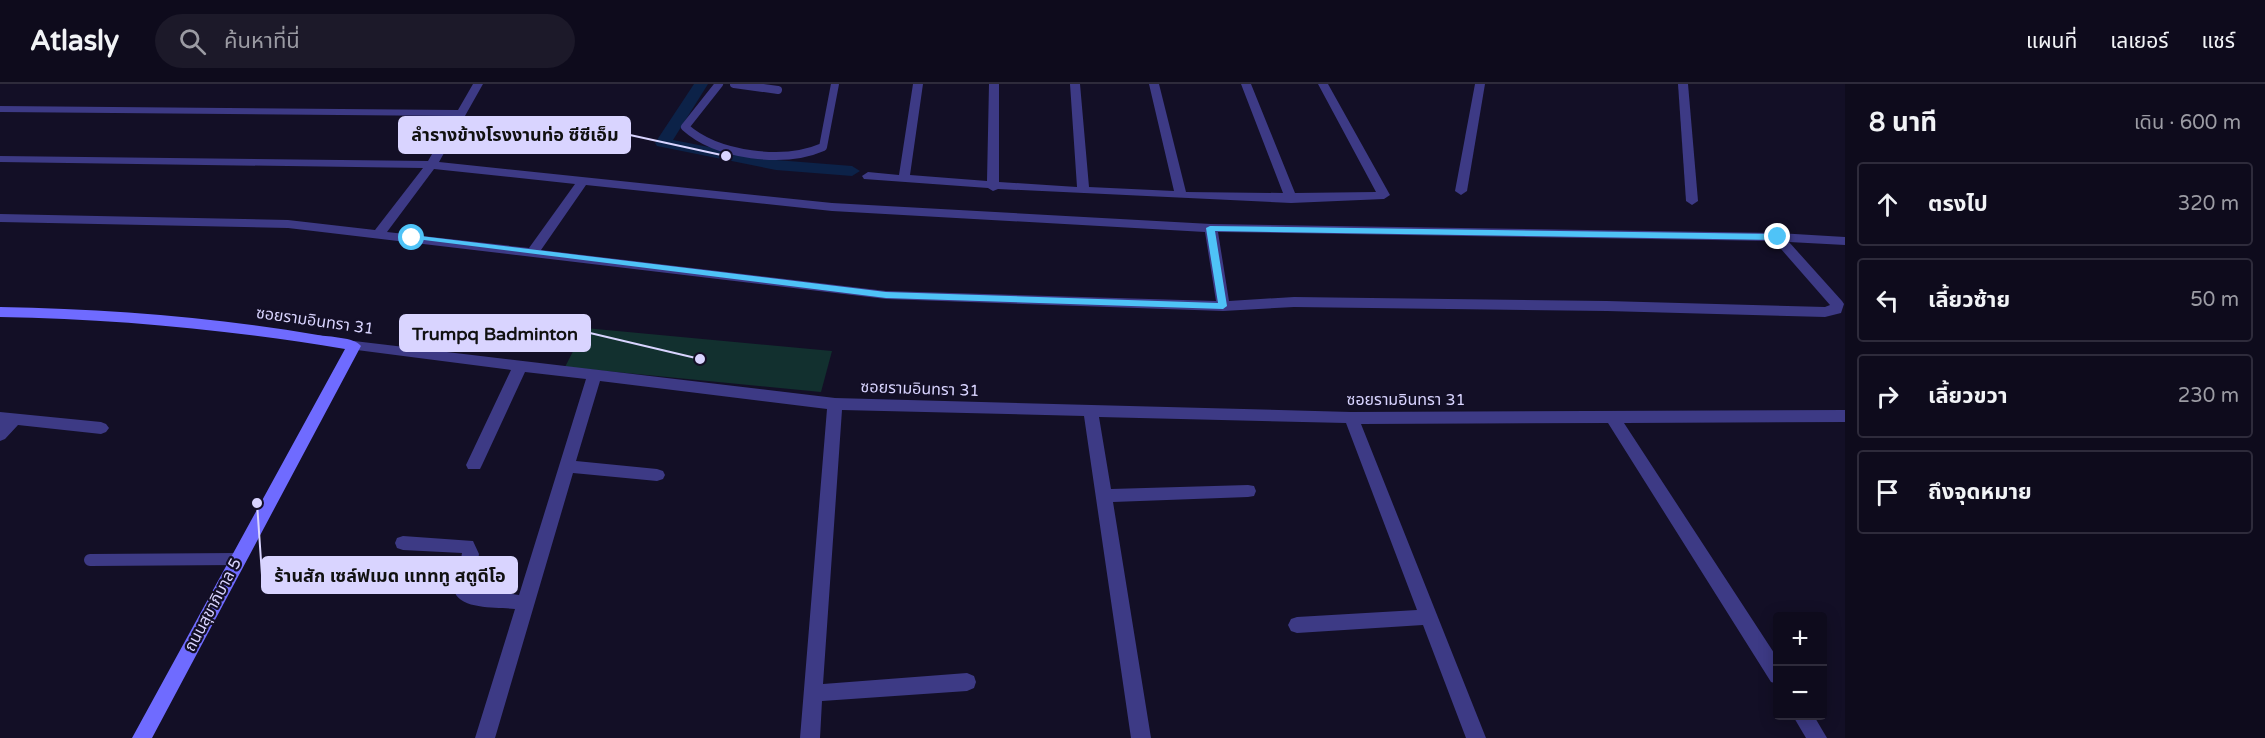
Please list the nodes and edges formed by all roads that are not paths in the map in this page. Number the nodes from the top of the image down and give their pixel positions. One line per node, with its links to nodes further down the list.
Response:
1 (478, 84): 15 (street)
2 (719, 84): 4 (lane)
3 (734, 84): 13 (lane)
4 (835, 84)
5 (918, 84): 19 (street)
6 (994, 84): 21 (street)
7 (1075, 84): 22 (street)
8 (1154, 84): 24 (street)
9 (1246, 84): 25 (street)
10 (1323, 84): 25 (street)
11 (1480, 84): 23 (street)
12 (1683, 84): 26 (street)
13 (778, 90)
14 (0, 109): 15 (street)
15 (462, 113): 17 (street)
16 (0, 159): 17 (street)
17 (431, 165): 20 (street); 29 (street)
18 (868, 176): 19 (street)
19 (904, 178): 21 (street)
20 (583, 181): 28 (street); 32 (street)
21 (993, 187): 22 (street)
22 (1083, 190): 24 (street)
23 (1461, 191)
24 (1181, 195): 25 (street)
25 (1291, 199)
26 (1692, 201)
27 (0, 218): 29 (street)
28 (1210, 228): 30 (street); 33 (street)
29 (380, 233): 32 (street)
30 (1778, 237): 31 (street); 33 (street)
31 (1845, 241)
32 (532, 253): 33 (street)
33 (1223, 306)
34 (0, 312): 35 (street, ซอยรามอินทรา 31)
35 (354, 346): 36 (street, ซอยรามอินทรา 31); 53 (street, ถนนสุขาภิบาล 5)
36 (520, 367): 37 (street, ซอยรามอินทรา 31); 46 (street)
37 (594, 376): 38 (street, ซอยรามอินทรา 31); 47 (street)
38 (835, 404): 39 (street, ซอยรามอินทรา 31); 59 (street)
39 (1091, 413): 41 (street, ซอยรามอินทรา 31); 50 (street)
40 (1845, 416): 42 (street, ซอยรามอินทรา 31)
41 (1351, 418): 42 (street, ซอยรามอินทรา 31); 55 (street)
42 (1613, 418): 57 (street)
43 (7, 419): 44 (street); 45 (street)
44 (101, 428)
45 (0, 435)
46 (474, 465)
47 (566, 466): 48 (street); 54 (street)
48 (657, 475)
49 (1248, 491): 50 (street)
50 (1104, 496): 64 (street)
51 (403, 543): 54 (street)
52 (90, 560): 53 (lane)
53 (237, 560): 61 (street, ถนนสุขาภิบาล 5)
54 (525, 603): 62 (street)
55 (1427, 617): 56 (street); 65 (street)
56 (1297, 625)
57 (1773, 668)
58 (967, 682): 59 (street)
59 (815, 693): 63 (street)
60 (1806, 720): 66 (street)
61 (142, 738)
62 (485, 738)
63 (810, 738)
64 (1141, 738)
65 (1476, 738)
66 (1817, 738)

